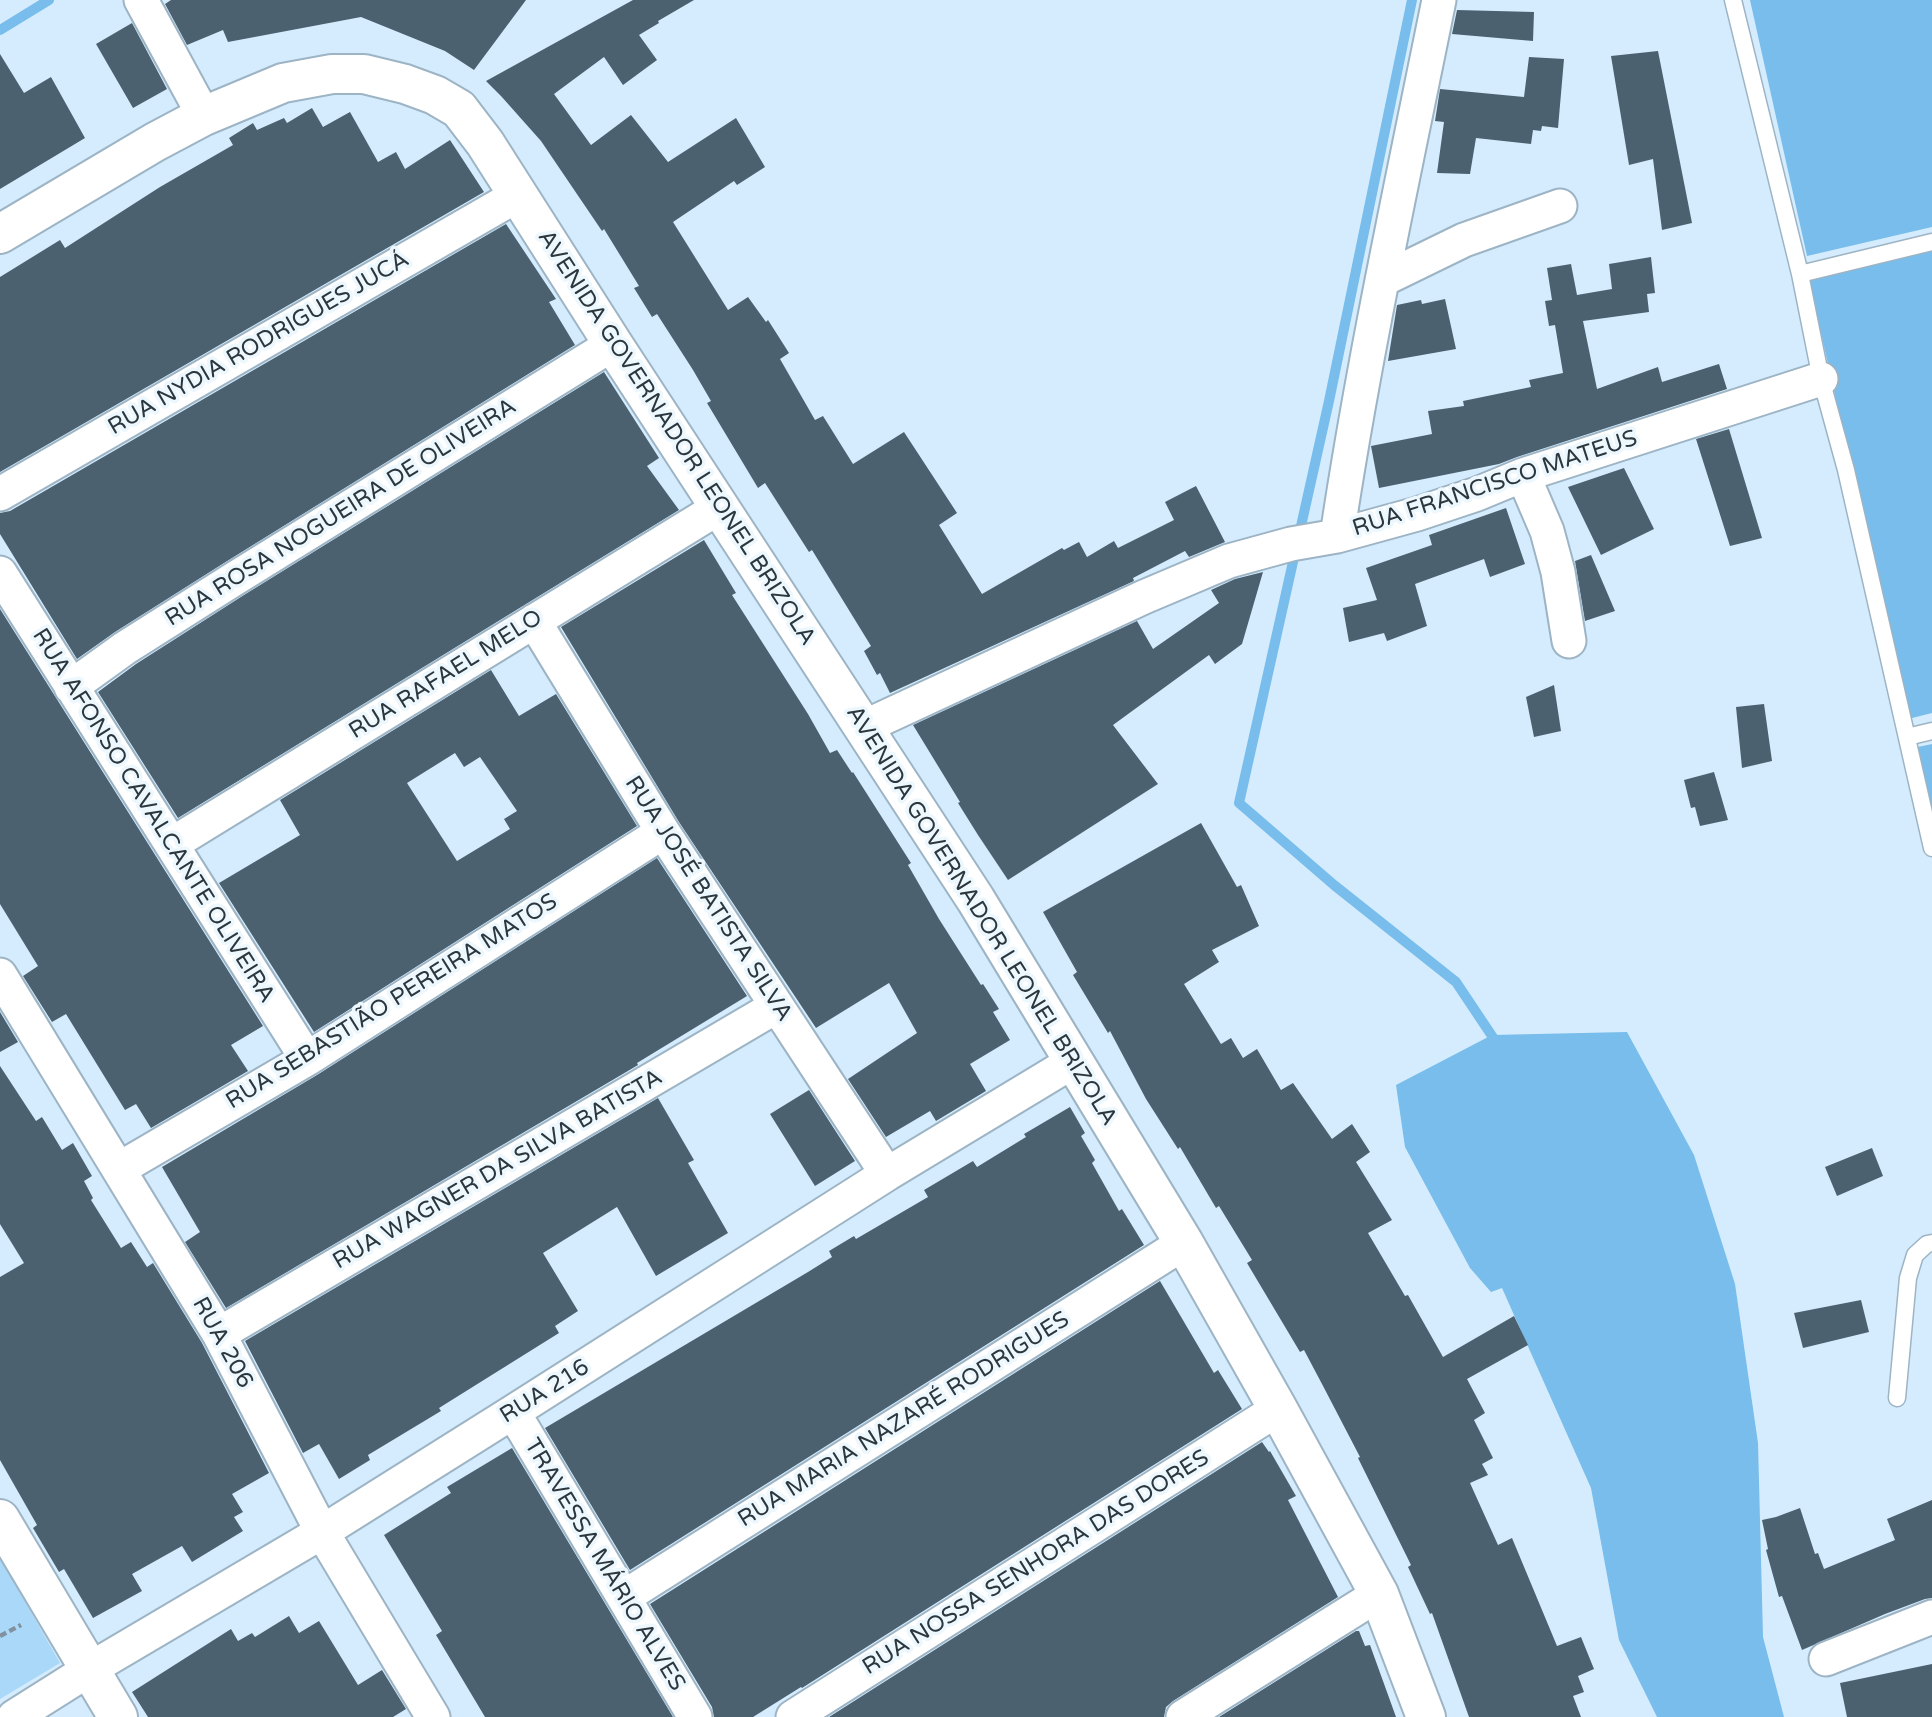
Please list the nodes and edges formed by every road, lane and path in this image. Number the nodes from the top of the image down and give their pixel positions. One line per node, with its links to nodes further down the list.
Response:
1 (141, 0): 4 (street)
2 (1439, 0): 10 (street)
3 (1733, 0): 9 (lane)
4 (204, 116): 5 (street, AVENIDA GOVERNADOR LEONEL BRIZOLA); 7 (street, AVENIDA GOVERNADOR LEONEL BRIZOLA)
5 (518, 195): 11 (street, AVENIDA GOVERNADOR LEONEL BRIZOLA); 14 (street, RUA NYDIA RODRIGUES JUCÁ)
6 (1560, 205): 10 (street)
7 (0, 234)
8 (1932, 242): 9 (lane)
9 (1800, 274): 12 (lane)
10 (1382, 280): 16 (street)
11 (613, 344): 15 (street, AVENIDA GOVERNADOR LEONEL BRIZOLA); 20 (street, RUA ROSA NOGUEIRA DE OLIVEIRA)
12 (1821, 379): 13 (street, RUA FRANCISCO MATEUS); 23 (lane)
13 (1523, 475): 16 (street, RUA FRANCISCO MATEUS); 19 (street)
14 (0, 494)
15 (720, 507): 18 (street, RUA RAFAEL MELO); 21 (street, AVENIDA GOVERNADOR LEONEL BRIZOLA)
16 (1337, 536): 21 (street, RUA FRANCISCO MATEUS)
17 (0, 573): 20 (street, RUA AFONSO CAVALCANTE OLIVEIRA)
18 (534, 621): 24 (street, RUA JOSÉ BATISTA SILVA); 25 (street, RUA RAFAEL MELO)
19 (1569, 641)
20 (71, 687): 25 (street, RUA AFONSO CAVALCANTE OLIVEIRA)
21 (864, 727): 30 (street, AVENIDA GOVERNADOR LEONEL BRIZOLA)
22 (1932, 731): 23 (lane)
23 (1907, 737): 26 (lane)
24 (663, 832): 28 (street, RUA JOSÉ BATISTA SILVA); 29 (street, RUA SEBASTIÃO PEREIRA MATOS)
25 (172, 844): 29 (street, RUA AFONSO CAVALCANTE OLIVEIRA)
26 (1932, 848)
27 (0, 975): 31 (street, RUA 206)
28 (777, 1006): 32 (street, RUA JOSÉ BATISTA SILVA); 35 (street, RUA WAGNER DA SILVA BATISTA)
29 (307, 1059): 31 (street, RUA SEBASTIÃO PEREIRA MATOS)
30 (1074, 1061): 32 (street, RUA 216); 33 (street, AVENIDA GOVERNADOR LEONEL BRIZOLA)
31 (119, 1169): 35 (street, RUA 206)
32 (887, 1174): 38 (street, RUA 216)
33 (1184, 1243): 37 (street, AVENIDA GOVERNADOR LEONEL BRIZOLA); 42 (street, RUA MARIA NAZARÉ RODRIGUES)
34 (1932, 1243): 36 (lane)
35 (219, 1334): 40 (street, RUA 206)
36 (1897, 1398)
37 (1278, 1409): 41 (street, AVENIDA GOVERNADOR LEONEL BRIZOLA); 52 (street, RUA NOSSA SENHORA DAS DORES)
38 (513, 1412): 40 (street, RUA 216); 42 (street, TRAVESSA MÁRIO ALVES)
39 (0, 1519): 47 (street)
40 (322, 1532): 47 (street, RUA 216); 50 (street, RUA 206)
41 (1379, 1594): 53 (street); 54 (street, AVENIDA GOVERNADOR LEONEL BRIZOLA)
42 (624, 1597): 51 (street, TRAVESSA MÁRIO ALVES)
43 (1932, 1617): 46 (street)
44 (26, 1622): 45 (path)
45 (0, 1636)
46 (1826, 1659)
47 (90, 1669): 48 (street, RUA 216); 49 (street)
48 (14, 1717)
49 (118, 1717)
50 (433, 1717)
51 (695, 1717)
52 (793, 1717)
53 (1183, 1717)
54 (1426, 1717)

